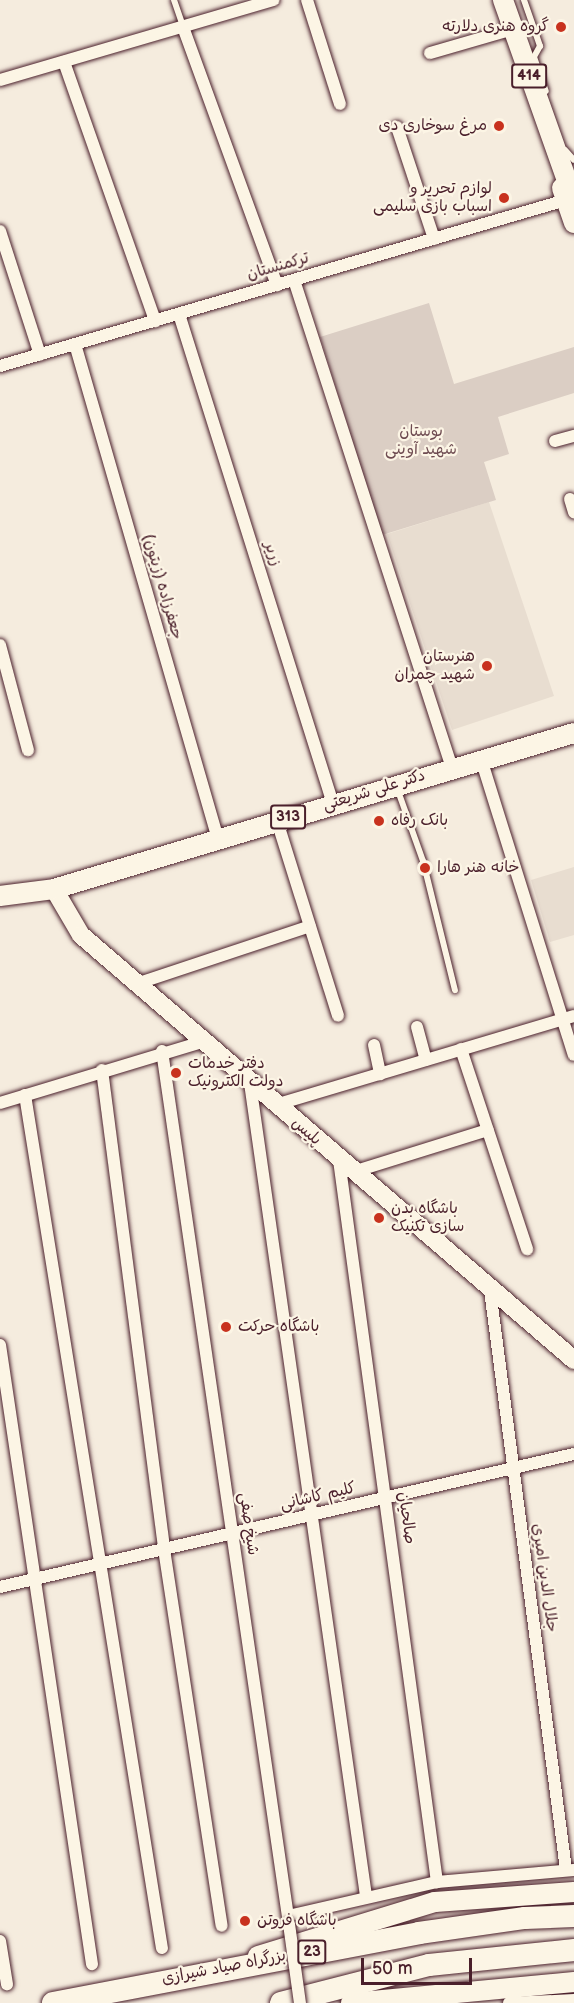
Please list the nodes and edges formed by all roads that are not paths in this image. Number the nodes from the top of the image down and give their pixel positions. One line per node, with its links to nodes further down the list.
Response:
1 (174, 0): 6 (lane)
2 (273, 0): 6 (street)
3 (307, 0): 11 (street)
4 (503, 0): 7 (main road, 414)
5 (524, 0): 13 (lane)
6 (183, 27): 9 (street); 19 (street)
7 (513, 29): 8 (street); 14 (main road, 414)
8 (429, 54)
9 (64, 62): 10 (street); 21 (street)
10 (0, 80)
11 (340, 104)
12 (397, 127): 17 (street)
13 (574, 160)
14 (572, 198): 15 (main road, 414); 17 (street, ترکمنستان)
15 (574, 223)
16 (0, 231): 23 (street)
17 (434, 239): 18 (street, ترکمنستان)
18 (294, 280): 19 (street, ترکمنستان); 32 (street)
19 (277, 285): 20 (street, ترکمنستان)
20 (179, 314): 21 (street, ترکمنستان); 34 (street, زریر)
21 (155, 321): 22 (street, ترکمنستان)
22 (75, 344): 23 (street, ترکمنستان); 36 (street, جعفرزاده (زیتون))
23 (40, 355): 24 (street, ترکمنستان)
24 (0, 366)
25 (574, 436): 26 (street)
26 (555, 441)
27 (0, 645): 28 (street)
28 (5, 691): 30 (street)
29 (574, 733): 31 (main road, دکتر علی شریعتی / 313)
30 (28, 750)
31 (482, 759): 32 (main road, دکتر علی شریعتی / 313); 44 (street)
32 (452, 768): 33 (main road, دکتر علی شریعتی / 313)
33 (396, 785): 34 (main road, دکتر علی شریعتی / 313); 42 (lane)
34 (333, 804): 35 (main road, دکتر علی شریعتی / 313)
35 (277, 820): 36 (main road, دکتر علی شریعتی / 313); 40 (street)
36 (218, 839): 38 (main road, دکتر علی شریعتی / 313)
37 (0, 888): 38 (lane)
38 (54, 889): 39 (main road, دکتر علی شریعتی / 313); 41 (main road, پلیس)
39 (0, 896)
40 (310, 926): 41 (street); 43 (street)
41 (136, 984): 46 (main road, پلیس)
42 (455, 990)
43 (338, 1016)
44 (568, 1017): 48 (street); 50 (street)
45 (417, 1027): 51 (street)
46 (202, 1042): 49 (street); 54 (main road, پلیس)
47 (374, 1045): 53 (street)
48 (461, 1049): 51 (street); 58 (street)
49 (162, 1051): 52 (street); 69 (street, شیخ صفی)
50 (574, 1055)
51 (426, 1060): 53 (street)
52 (102, 1070): 55 (street); 70 (street)
53 (380, 1074): 57 (street)
54 (250, 1083): 57 (main road, پلیس); 68 (street)
55 (25, 1095): 56 (street); 71 (street)
56 (0, 1103)
57 (274, 1105): 59 (main road, پلیس)
58 (488, 1130): 60 (street); 61 (street)
59 (339, 1160): 60 (main road, پلیس); 67 (street, صالحیان)
60 (353, 1172): 62 (main road, پلیس)
61 (527, 1249)
62 (490, 1290): 64 (main road, پلیس); 66 (street, جلال الدین امیری)
63 (0, 1345): 72 (street)
64 (571, 1353)
65 (574, 1454): 66 (street, کلیم کاشانی)
66 (513, 1468): 67 (street, کلیم کاشانی); 74 (street, جلال الدین امیری)
67 (387, 1497): 68 (street, کلیم کاشانی); 75 (street, صالحیان)
68 (309, 1516): 69 (street, کلیم کاشانی); 77 (street)
69 (232, 1533): 70 (street, کلیم کاشانی); 79 (street, شیخ صفی)
70 (164, 1549): 71 (street, کلیم کاشانی); 80 (street)
71 (100, 1564): 72 (street, کلیم کاشانی); 82 (street)
72 (32, 1580): 73 (street, کلیم کاشانی); 84 (street)
73 (0, 1587)
74 (570, 1870): 75 (street)
75 (437, 1882): 77 (street)
76 (574, 1892): 85 (main road)
77 (366, 1896): 79 (street)
78 (574, 1916): 85 (highway, بزرگراه صیاد شیرازی / 23)
79 (289, 1920): 92 (street, شیخ صفی, bridge)
80 (222, 1926)
81 (0, 1941): 87 (street)
82 (162, 1948)
83 (574, 1950): 91 (highway)
84 (92, 1964)
85 (220, 1968): 90 (highway, بزرگراه صیاد شیرازی / 23)
86 (574, 1982): 93 (main road)
87 (7, 1984)
88 (574, 2000): 89 (street)
89 (529, 2002): 94 (street)
90 (53, 2003)
91 (281, 2003)
92 (300, 2003)
93 (351, 2003)
94 (509, 2003)

